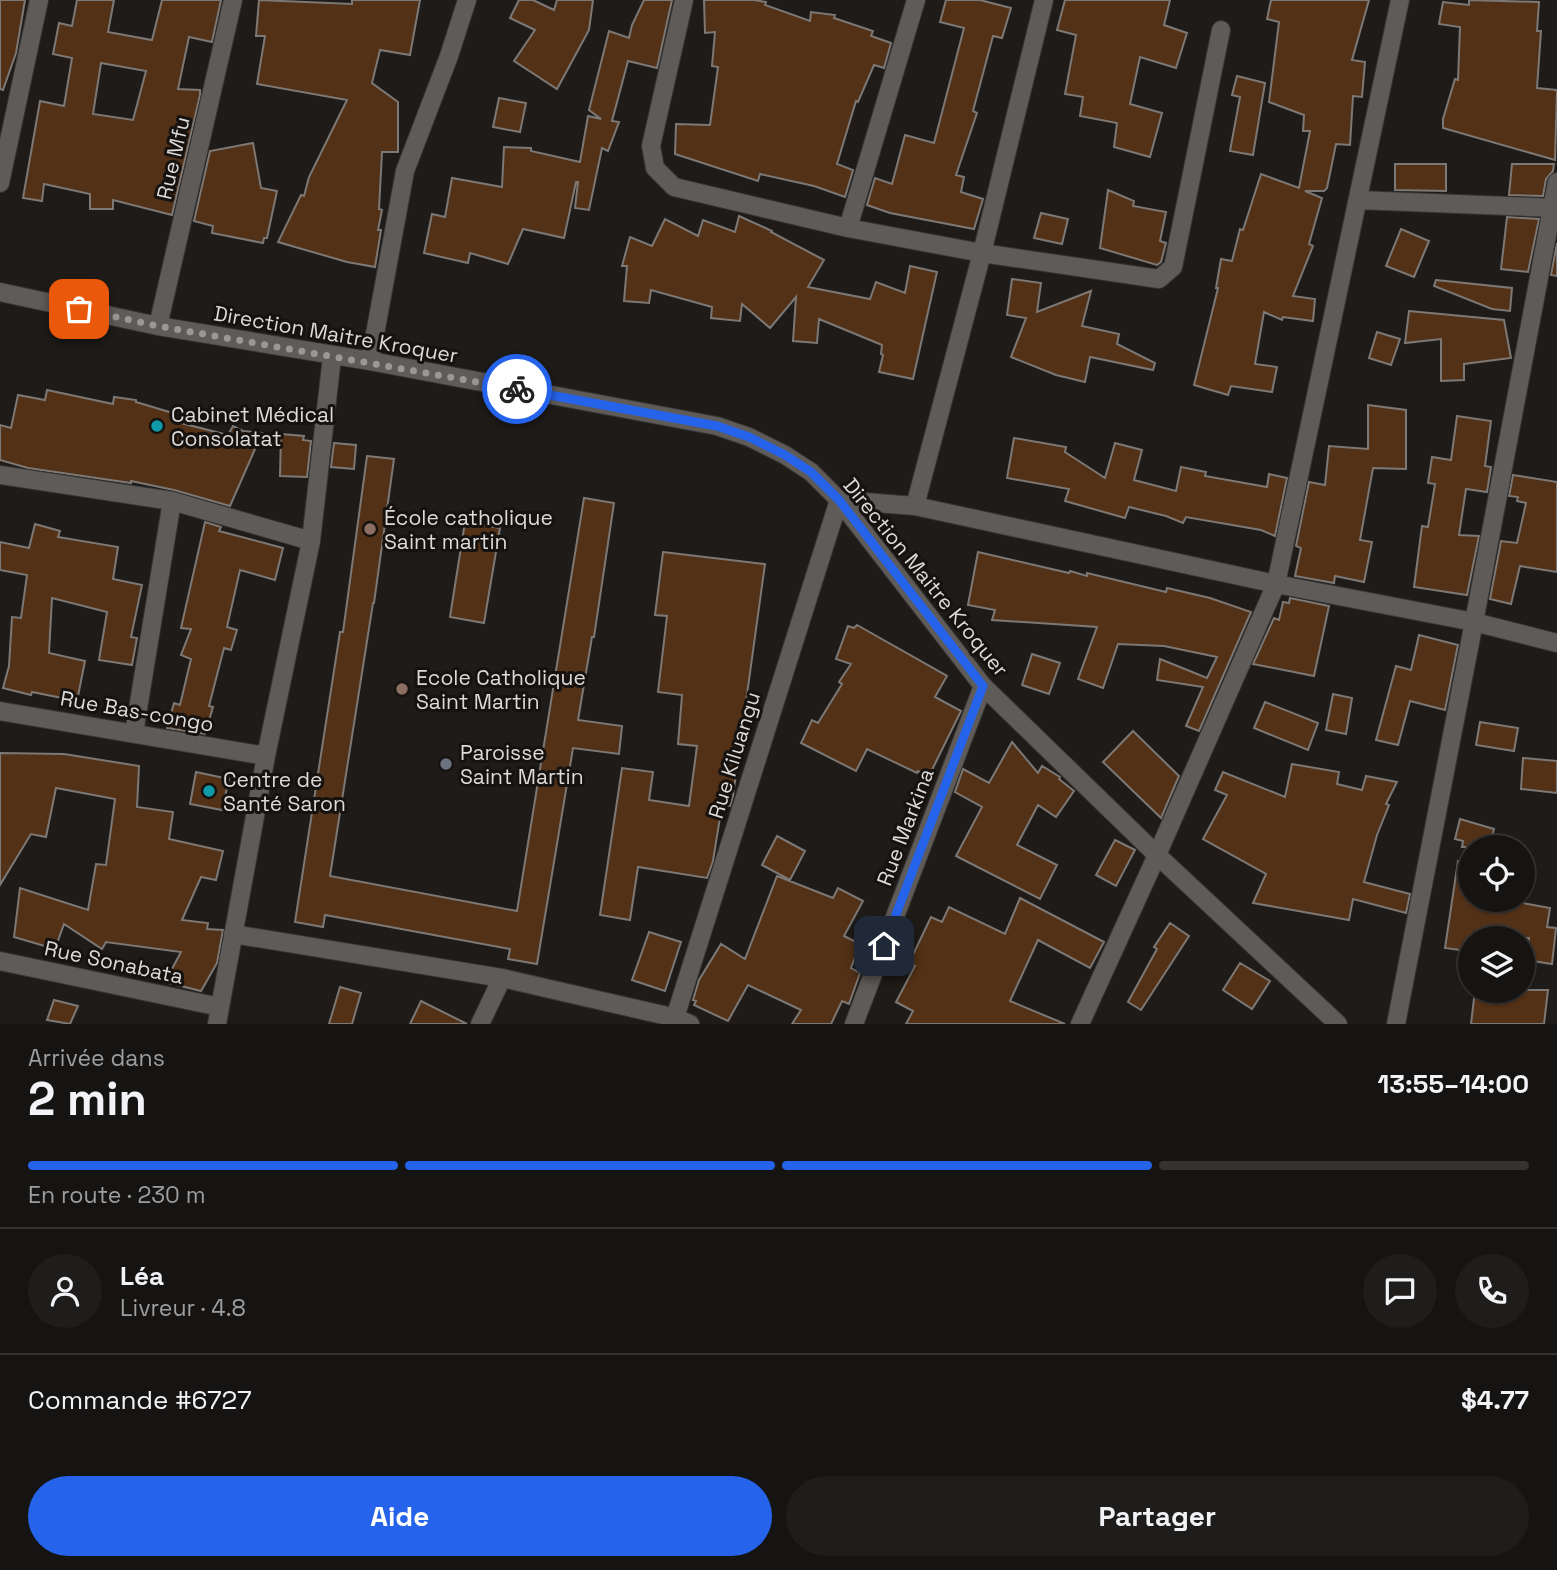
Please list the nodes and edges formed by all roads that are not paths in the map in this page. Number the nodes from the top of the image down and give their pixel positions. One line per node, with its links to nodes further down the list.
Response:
1 (39, 0): 10 (street)
2 (233, 0): 16 (street, Rue Mfu)
3 (467, 0): 18 (street)
4 (684, 0): 13 (street)
5 (916, 0): 13 (street)
6 (1044, 0): 14 (street)
7 (1400, 0): 11 (street)
8 (1221, 30): 14 (street)
9 (1557, 182): 12 (street)
10 (0, 183)
11 (1358, 200): 12 (street); 24 (street)
12 (1555, 208): 25 (street)
13 (848, 228): 14 (street)
14 (982, 253): 22 (street)
15 (0, 292): 16 (street, Direction Maitre Kroquer)
16 (158, 326): 17 (street, Direction Maitre Kroquer)
17 (332, 357): 18 (street, Direction Maitre Kroquer); 23 (street)
18 (370, 361): 20 (street, Direction Maitre Kroquer)
19 (0, 475): 21 (street)
20 (839, 500): 22 (street); 27 (street, Direction Maitre Kroquer); 37 (street, Rue Kiluangu)
21 (172, 501): 23 (street); 29 (street)
22 (915, 506): 24 (street)
23 (311, 541): 30 (street)
24 (1276, 584): 25 (street); 31 (street)
25 (1474, 622): 26 (street); 42 (street)
26 (1557, 643)
27 (983, 686): 31 (street, Direction Maitre Kroquer); 39 (street, Rue Markina)
28 (0, 711): 29 (street, Rue Bas-congo)
29 (134, 733): 30 (street, Rue Bas-congo)
30 (266, 756): 32 (street)
31 (1157, 855): 36 (street, Direction Maitre Kroquer); 40 (street)
32 (233, 934): 34 (street); 35 (street)
33 (0, 961): 35 (street, Rue Sonabata)
34 (502, 978): 37 (street); 38 (street)
35 (218, 1015)
36 (1319, 1017): 41 (street, Direction Maitre Kroquer)
37 (680, 1022)
38 (481, 1024)
39 (854, 1024)
40 (1080, 1024)
41 (1338, 1024)
42 (1396, 1024)

